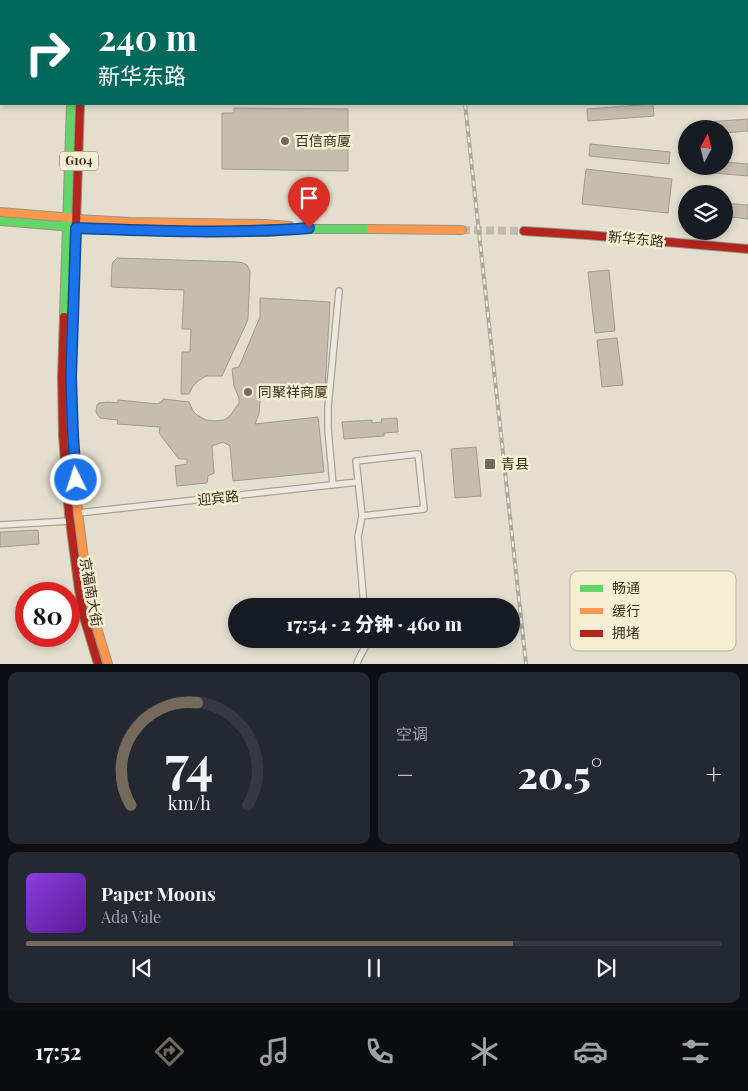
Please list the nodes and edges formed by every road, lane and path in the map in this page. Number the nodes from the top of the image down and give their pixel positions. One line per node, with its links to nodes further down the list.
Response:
1 (71, 105): 4 (main road, G104)
2 (80, 105): 5 (main road, G104)
3 (0, 212): 4 (main road)
4 (67, 218): 5 (main road); 7 (main road, 京福南大街 / G104)
5 (77, 219): 8 (main road, 京福南大街 / G104); 9 (main road)
6 (0, 221): 7 (main road)
7 (67, 227): 8 (main road); 18 (main road, 京福南大街 / G104)
8 (76, 228): 9 (main road); 16 (main road, 京福南大街 / G104)
9 (309, 228): 10 (main road)
10 (462, 230)
11 (524, 231): 12 (main road, 新华东路)
12 (748, 249)
13 (339, 291): 15 (street)
14 (358, 482): 15 (street, 迎宾路); 17 (street); 17 (street)
15 (333, 485): 16 (street, 迎宾路)
16 (78, 513): 23 (main road, 京福南大街 / G104)
17 (362, 516): 20 (street)
18 (70, 521): 19 (street); 22 (main road, 京福南大街 / G104)
19 (0, 525)
20 (363, 598)
21 (364, 648): 24 (street)
22 (98, 664)
23 (108, 664)
24 (357, 664)

